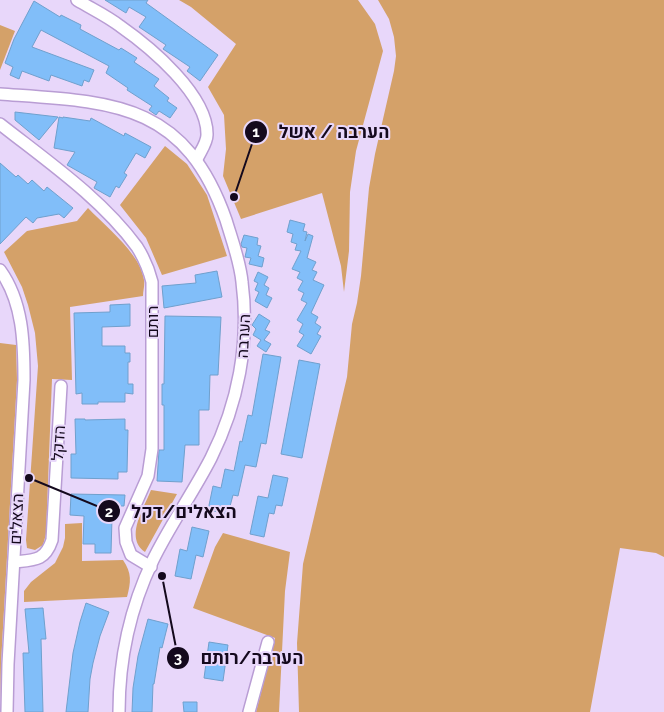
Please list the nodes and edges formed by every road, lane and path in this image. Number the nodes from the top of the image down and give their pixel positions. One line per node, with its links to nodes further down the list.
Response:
1 (77, 0): 4 (street)
2 (0, 94): 4 (street, הערבה)
3 (0, 124): 8 (street, רותם)
4 (197, 159): 8 (street, הערבה)
5 (0, 270): 7 (street, הצאלים)
6 (61, 386): 7 (street, הדקל)
7 (14, 562): 10 (street, הצאלים)
8 (151, 567): 11 (street, הערבה)
9 (268, 642): 12 (street)
10 (7, 712)
11 (119, 712)
12 (249, 712)

